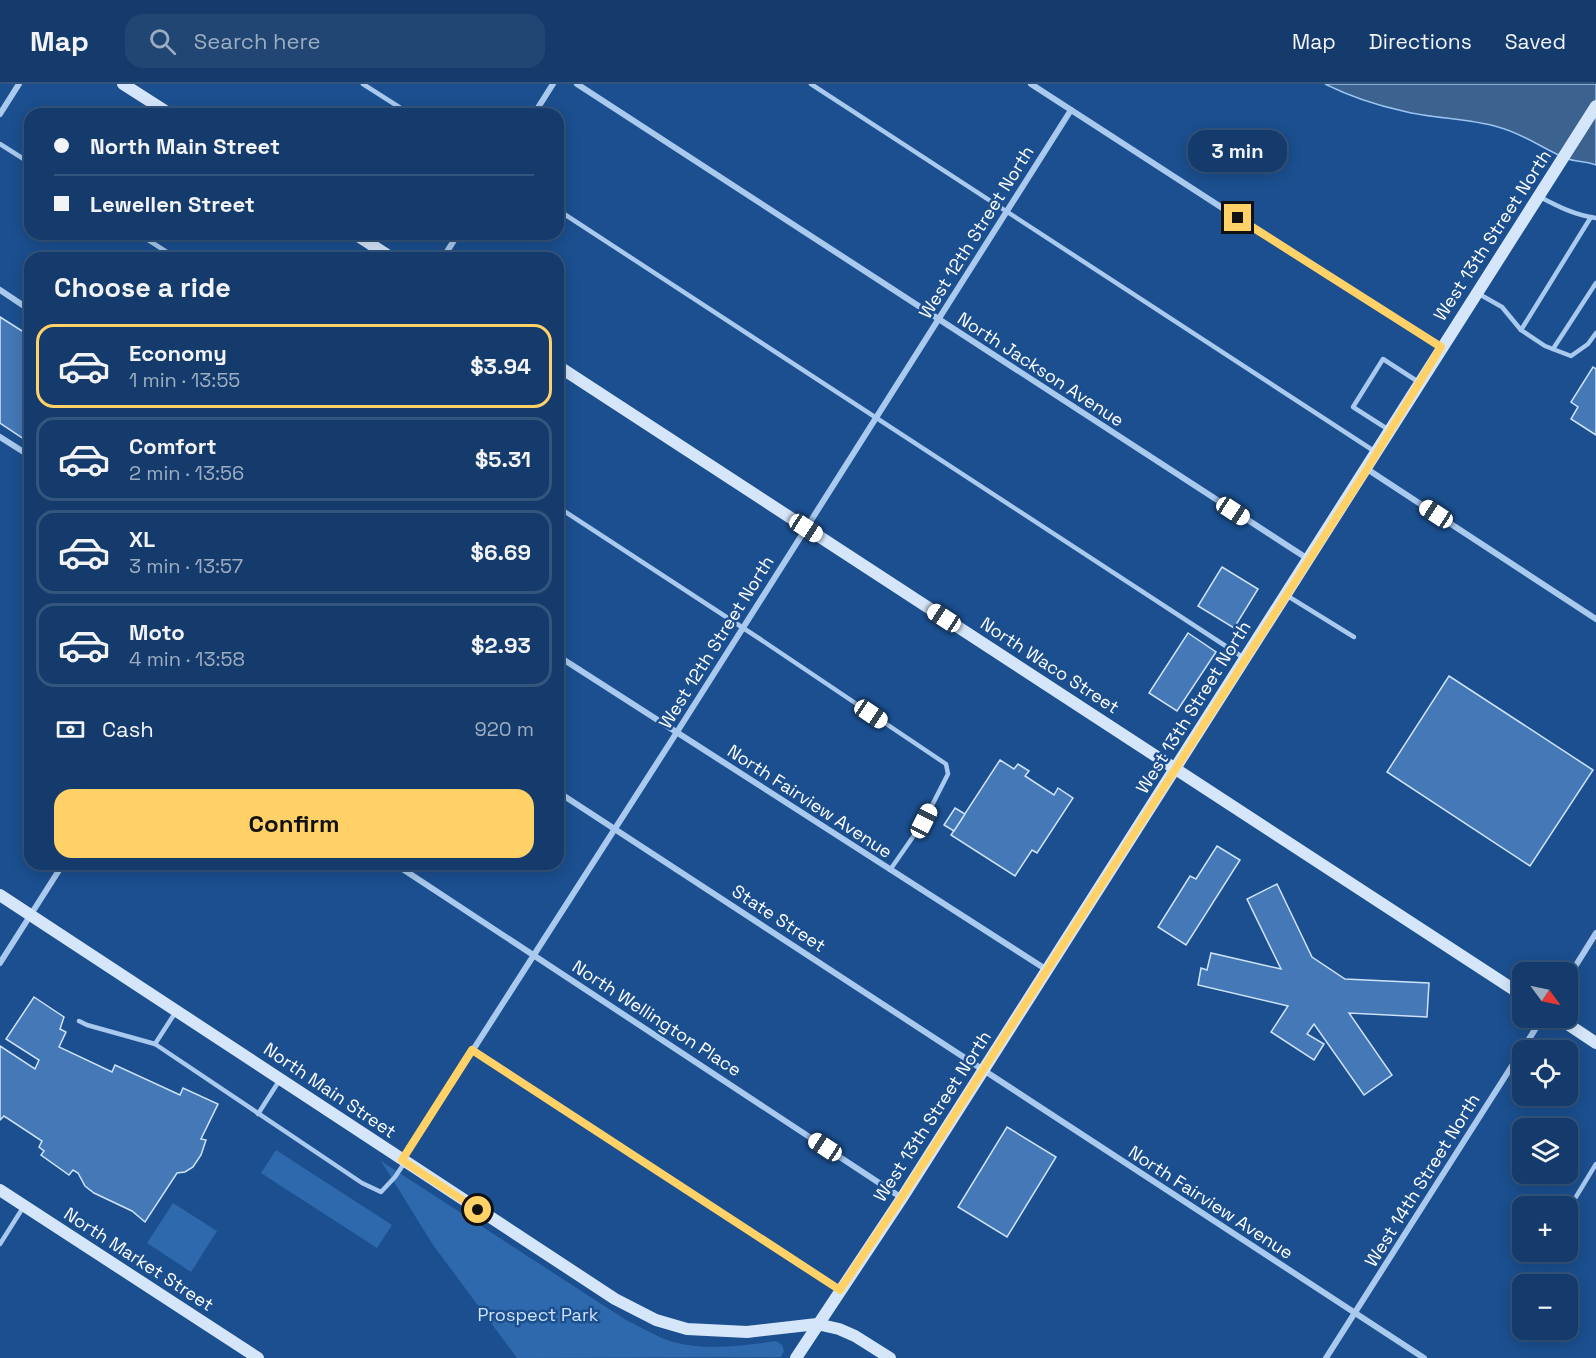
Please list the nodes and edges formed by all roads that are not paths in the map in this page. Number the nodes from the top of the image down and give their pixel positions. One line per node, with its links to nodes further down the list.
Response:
1 (19, 84): 13 (street)
2 (123, 84): 9 (street)
3 (363, 84): 10 (lane)
4 (553, 84): 11 (street)
5 (577, 84): 28 (street, North Jackson Avenue)
6 (811, 84): 17 (lane)
7 (1031, 84): 12 (street)
8 (1596, 106): 16 (street, West 13th Street North)
9 (161, 108)
10 (401, 108)
11 (538, 108)
12 (1071, 110): 17 (street, West 12th Street North); 31 (street)
13 (0, 114)
14 (0, 144): 15 (lane)
15 (24, 159)
16 (1538, 196): 19 (lane); 26 (street, West 13th Street North)
17 (1006, 212): 28 (street, West 12th Street North); 39 (lane)
18 (564, 214): 35 (lane)
19 (1593, 218): 29 (lane)
20 (148, 240): 22 (lane)
21 (364, 240): 23 (street)
22 (167, 252)
23 (383, 252)
24 (1596, 283): 32 (lane)
25 (0, 290): 27 (street)
26 (1476, 292): 29 (lane); 31 (street, West 13th Street North)
27 (24, 306)
28 (938, 320): 35 (street, West 12th Street North); 43 (street, North Jackson Avenue)
29 (1521, 330): 32 (lane)
30 (1596, 333): 32 (lane)
31 (1441, 347): 34 (street, West 13th Street North)
32 (1553, 349)
33 (564, 370): 42 (street, North Waco Street)
34 (1420, 383): 36 (street, West 13th Street North); 36 (lane)
35 (876, 418): 42 (street, West 12th Street North); 48 (lane)
36 (1390, 430): 39 (street, West 13th Street North)
37 (0, 437): 38 (street)
38 (24, 452)
39 (1377, 453): 40 (street, West 13th Street North)
40 (1367, 469): 43 (street, West 13th Street North); 45 (street)
41 (564, 511): 46 (lane)
42 (806, 528): 46 (street, West 12th Street North); 51 (street, North Waco Street)
43 (1309, 560): 44 (street, West 13th Street North)
44 (1286, 595): 47 (lane); 48 (street, West 13th Street North)
45 (1596, 619)
46 (742, 628): 50 (street, West 12th Street North); 56 (lane)
47 (1354, 637)
48 (1245, 659): 51 (street, West 13th Street North)
49 (564, 660): 50 (street, North Fairview Avenue)
50 (676, 732): 53 (street, West 12th Street North); 56 (street, North Fairview Avenue)
51 (1176, 769): 63 (street, West 13th Street North); 64 (street, North Waco Street)
52 (564, 796): 53 (street, State Street)
53 (615, 828): 60 (street, West 12th Street North); 72 (street, State Street)
54 (59, 870): 58 (street)
55 (404, 870): 60 (street, North Wellington Place)
56 (890, 870): 63 (street, North Fairview Avenue)
57 (0, 895): 58 (street, North Main Street)
58 (31, 915): 62 (street); 65 (street, North Main Street)
59 (1596, 933): 61 (street)
60 (534, 955): 71 (street, West 12th Street North); 79 (street, North Wellington Place)
61 (1578, 962)
62 (0, 963)
63 (1047, 970): 72 (street, West 13th Street North)
64 (1512, 988)
65 (177, 1010): 70 (lane); 73 (street, North Main Street)
66 (79, 1021): 70 (lane)
67 (1536, 1028): 83 (street, West 14th Street North)
68 (1574, 1028): 69 (street)
69 (1596, 1043)
70 (154, 1044): 74 (lane)
71 (472, 1050): 75 (street, West 12th Street North); 82 (lane)
72 (982, 1071): 79 (street, West 13th Street North); 83 (street, North Fairview Avenue)
73 (281, 1078): 74 (lane); 75 (street, North Main Street)
74 (258, 1114): 75 (lane)
75 (404, 1161): 84 (street, North Main Street)
76 (1596, 1164): 78 (lane)
77 (0, 1190): 80 (street, North Market Street)
78 (1577, 1196)
79 (902, 1197): 82 (street, West 13th Street North)
80 (24, 1206): 81 (lane); 85 (street, North Market Street)
81 (0, 1244)
82 (840, 1290): 84 (street, West 13th Street North)
83 (1355, 1313): 88 (street, West 14th Street North); 89 (street, North Fairview Avenue)
84 (817, 1324): 86 (street, West 13th Street North); 87 (street)
85 (258, 1358)
86 (796, 1358)
87 (890, 1358)
88 (1326, 1358)
89 (1424, 1358)

